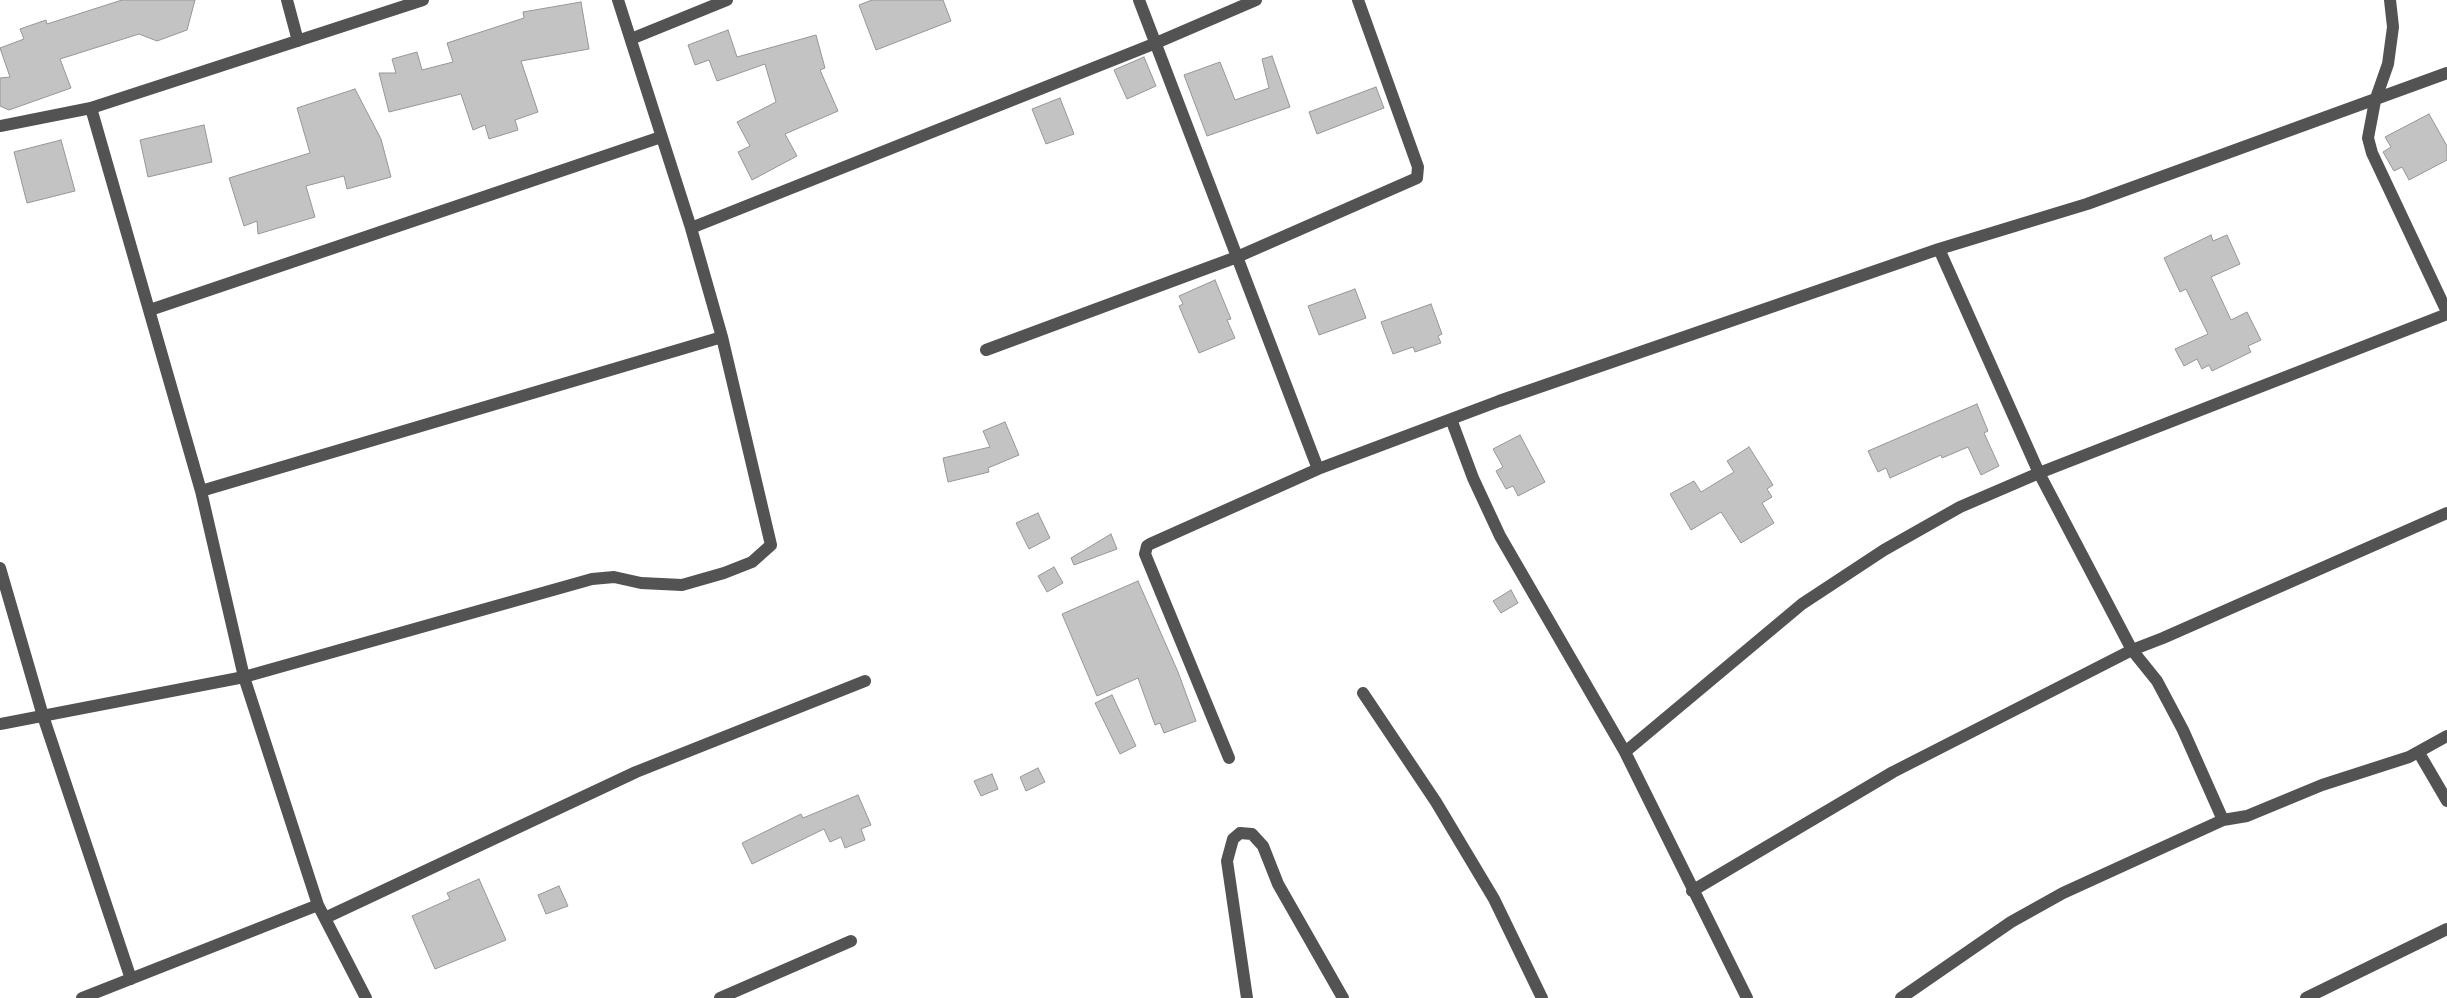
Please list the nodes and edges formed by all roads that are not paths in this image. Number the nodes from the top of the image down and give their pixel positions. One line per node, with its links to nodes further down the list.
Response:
1 (288, 0): 10 (street)
2 (423, 0): 10 (street)
3 (618, 0): 9 (street)
4 (727, 0): 9 (street)
5 (1139, 0): 11 (street)
6 (1256, 0): 11 (street)
7 (1358, 0): 19 (street)
8 (2390, 0): 13 (street)
9 (631, 39): 16 (street)
10 (298, 40): 14 (street)
11 (1156, 43): 17 (street); 19 (street)
12 (2447, 73): 13 (street)
13 (2375, 101): 18 (street); 21 (street)
14 (91, 108): 15 (street); 20 (street)
15 (0, 126)
16 (661, 137): 17 (street); 20 (street)
17 (691, 228): 22 (street)
18 (1939, 249): 24 (street); 26 (street)
19 (1237, 257): 23 (street); 25 (street)
20 (150, 310): 27 (street)
21 (2447, 313): 26 (street)
22 (722, 337): 27 (street); 31 (street)
23 (986, 350)
24 (1451, 419): 25 (street); 37 (street)
25 (1318, 469): 39 (street)
26 (2038, 473): 30 (street); 37 (street)
27 (201, 491): 31 (street)
28 (2447, 513): 30 (street)
29 (0, 568): 34 (street)
30 (2132, 650): 41 (street); 42 (street)
31 (244, 677): 34 (street); 43 (street)
32 (865, 681): 44 (street)
33 (1364, 692): 54 (street)
34 (43, 716): 35 (street); 47 (street)
35 (0, 724)
36 (2447, 736): 38 (street)
37 (1625, 752): 42 (street)
38 (2419, 753): 40 (street); 41 (street)
39 (1229, 758)
40 (2447, 801)
41 (2223, 820): 56 (street)
42 (1692, 891): 55 (street)
43 (318, 905): 44 (street); 47 (street)
44 (325, 918): 50 (street)
45 (2447, 929): 57 (street)
46 (851, 941): 51 (street)
47 (131, 979): 48 (street)
48 (102, 994): 49 (street)
49 (82, 998)
50 (366, 998)
51 (720, 998)
52 (1247, 998): 53 (street)
53 (1344, 998)
54 (1542, 998)
55 (1747, 998)
56 (1901, 998)
57 (2306, 998)

